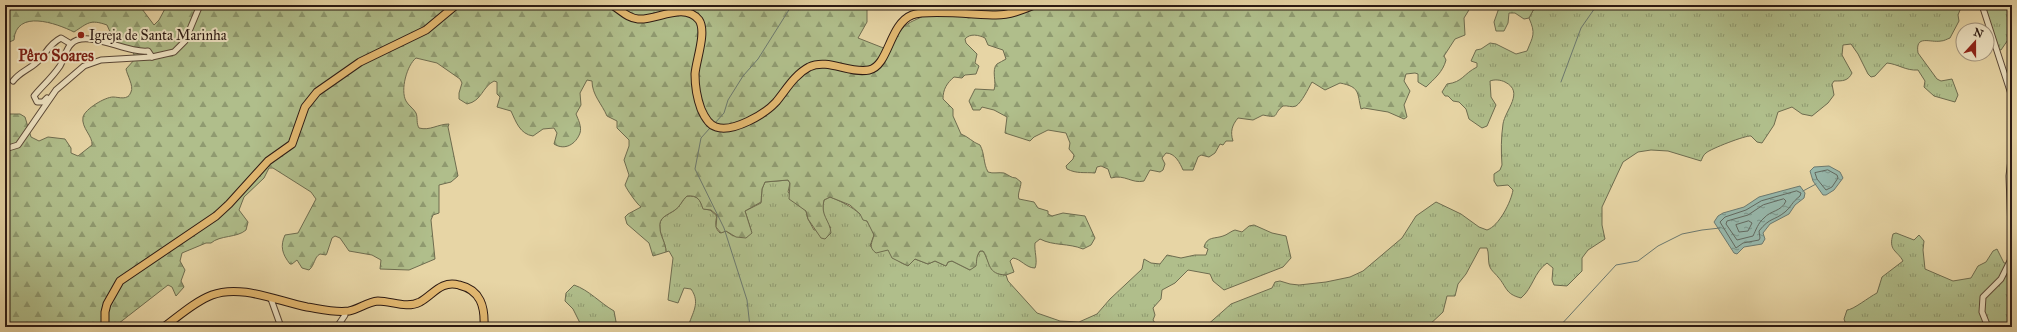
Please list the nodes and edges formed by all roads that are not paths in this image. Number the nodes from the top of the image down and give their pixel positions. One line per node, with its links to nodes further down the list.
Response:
1 (200, 5): 9 (street)
2 (456, 5): 17 (main road)
3 (545, 5): 4 (main road)
4 (557, 5)
5 (612, 5): 6 (main road)
6 (1034, 5)
7 (1982, 5): 11 (street)
8 (71, 44): 9 (street); 10 (street); 12 (street)
9 (152, 57): 12 (street)
10 (13, 81)
11 (2012, 97)
12 (50, 98): 13 (street)
13 (5, 149)
14 (2012, 151): 22 (street)
15 (271, 299): 16 (main road); 18 (main road); 19 (street)
16 (344, 311): 20 (street); 21 (main road)
17 (105, 327)
18 (164, 327)
19 (281, 327)
20 (337, 327)
21 (484, 327)
22 (1988, 327)

